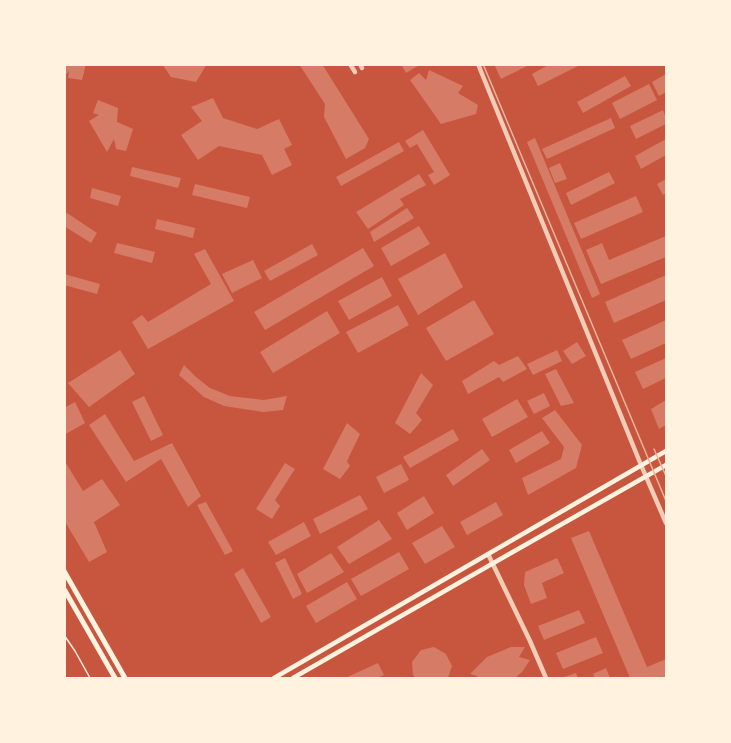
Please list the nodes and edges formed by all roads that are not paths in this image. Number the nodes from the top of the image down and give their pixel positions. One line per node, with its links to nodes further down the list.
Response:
1 (351, 64): 3 (street)
2 (478, 64): 5 (street)
3 (355, 72)
4 (666, 451): 5 (main road)
5 (641, 465): 7 (street); 9 (main road)
6 (666, 465): 7 (main road)
7 (646, 477): 8 (street); 10 (main road)
8 (666, 523)
9 (488, 554): 10 (street); 15 (main road)
10 (493, 563): 16 (main road); 17 (street)
11 (64, 571): 14 (main road)
12 (64, 589): 13 (main road)
13 (115, 678)
14 (125, 678)
15 (274, 678)
16 (293, 678)
17 (546, 678)

